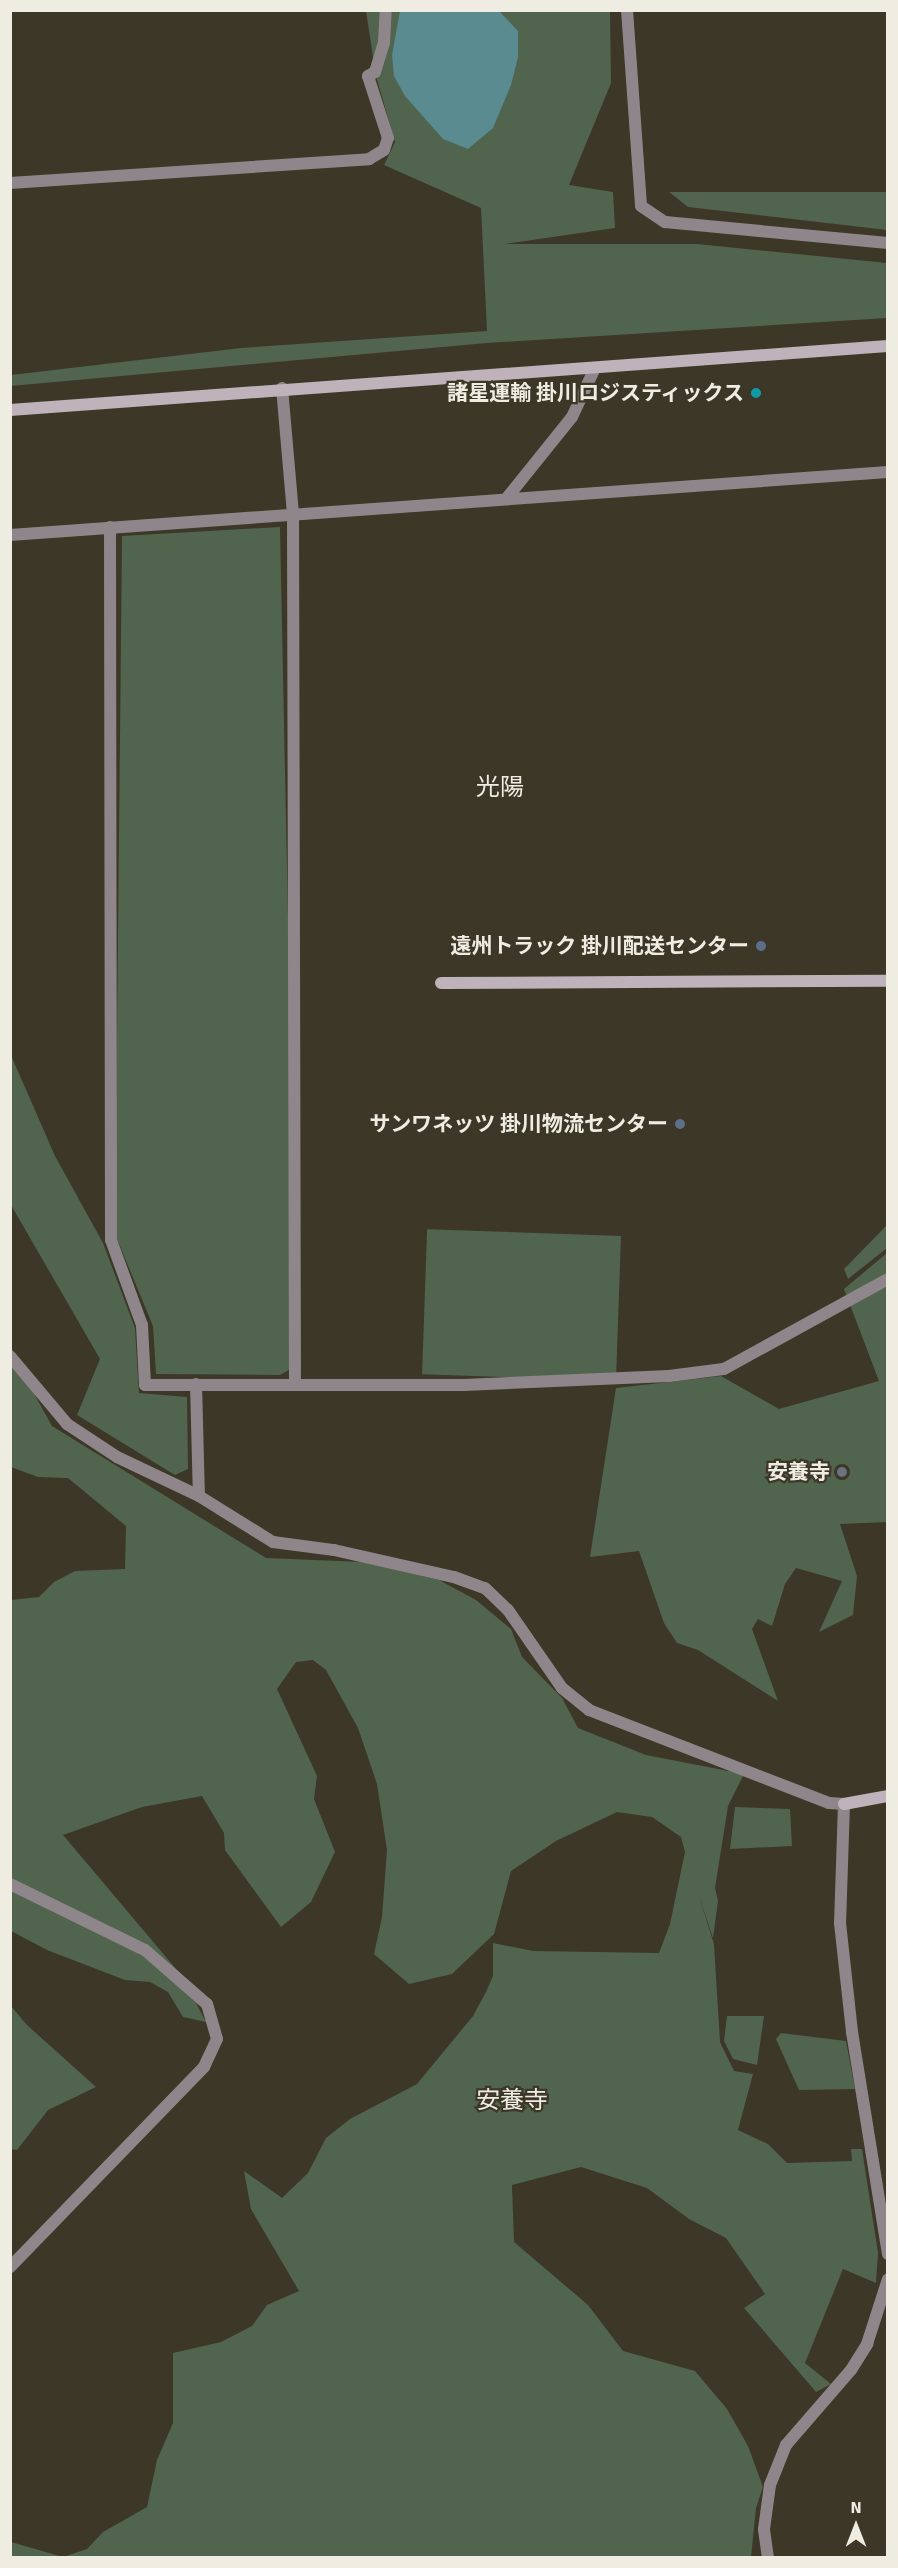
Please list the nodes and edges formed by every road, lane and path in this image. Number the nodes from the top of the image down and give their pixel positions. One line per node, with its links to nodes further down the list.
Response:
1 (386, 10): 3 (street)
2 (627, 10): 4 (street)
3 (10, 183)
4 (888, 243)
5 (888, 346): 6 (street)
6 (595, 368): 7 (street); 10 (street)
7 (282, 388): 8 (street); 11 (street)
8 (10, 410)
9 (888, 472): 10 (street)
10 (506, 499): 11 (street)
11 (293, 514): 12 (street); 19 (street)
12 (110, 527): 13 (street); 18 (street)
13 (10, 535)
14 (888, 981): 15 (street)
15 (441, 982)
16 (888, 1280): 19 (street)
17 (10, 1356): 20 (street)
18 (196, 1384): 19 (street); 20 (street)
19 (295, 1384)
20 (199, 1497): 22 (street)
21 (888, 1796): 22 (street)
22 (844, 1804): 24 (street)
23 (10, 1884): 26 (street)
24 (887, 2248): 25 (street)
25 (888, 2254)
26 (10, 2267)
27 (888, 2279): 28 (street)
28 (768, 2558)

